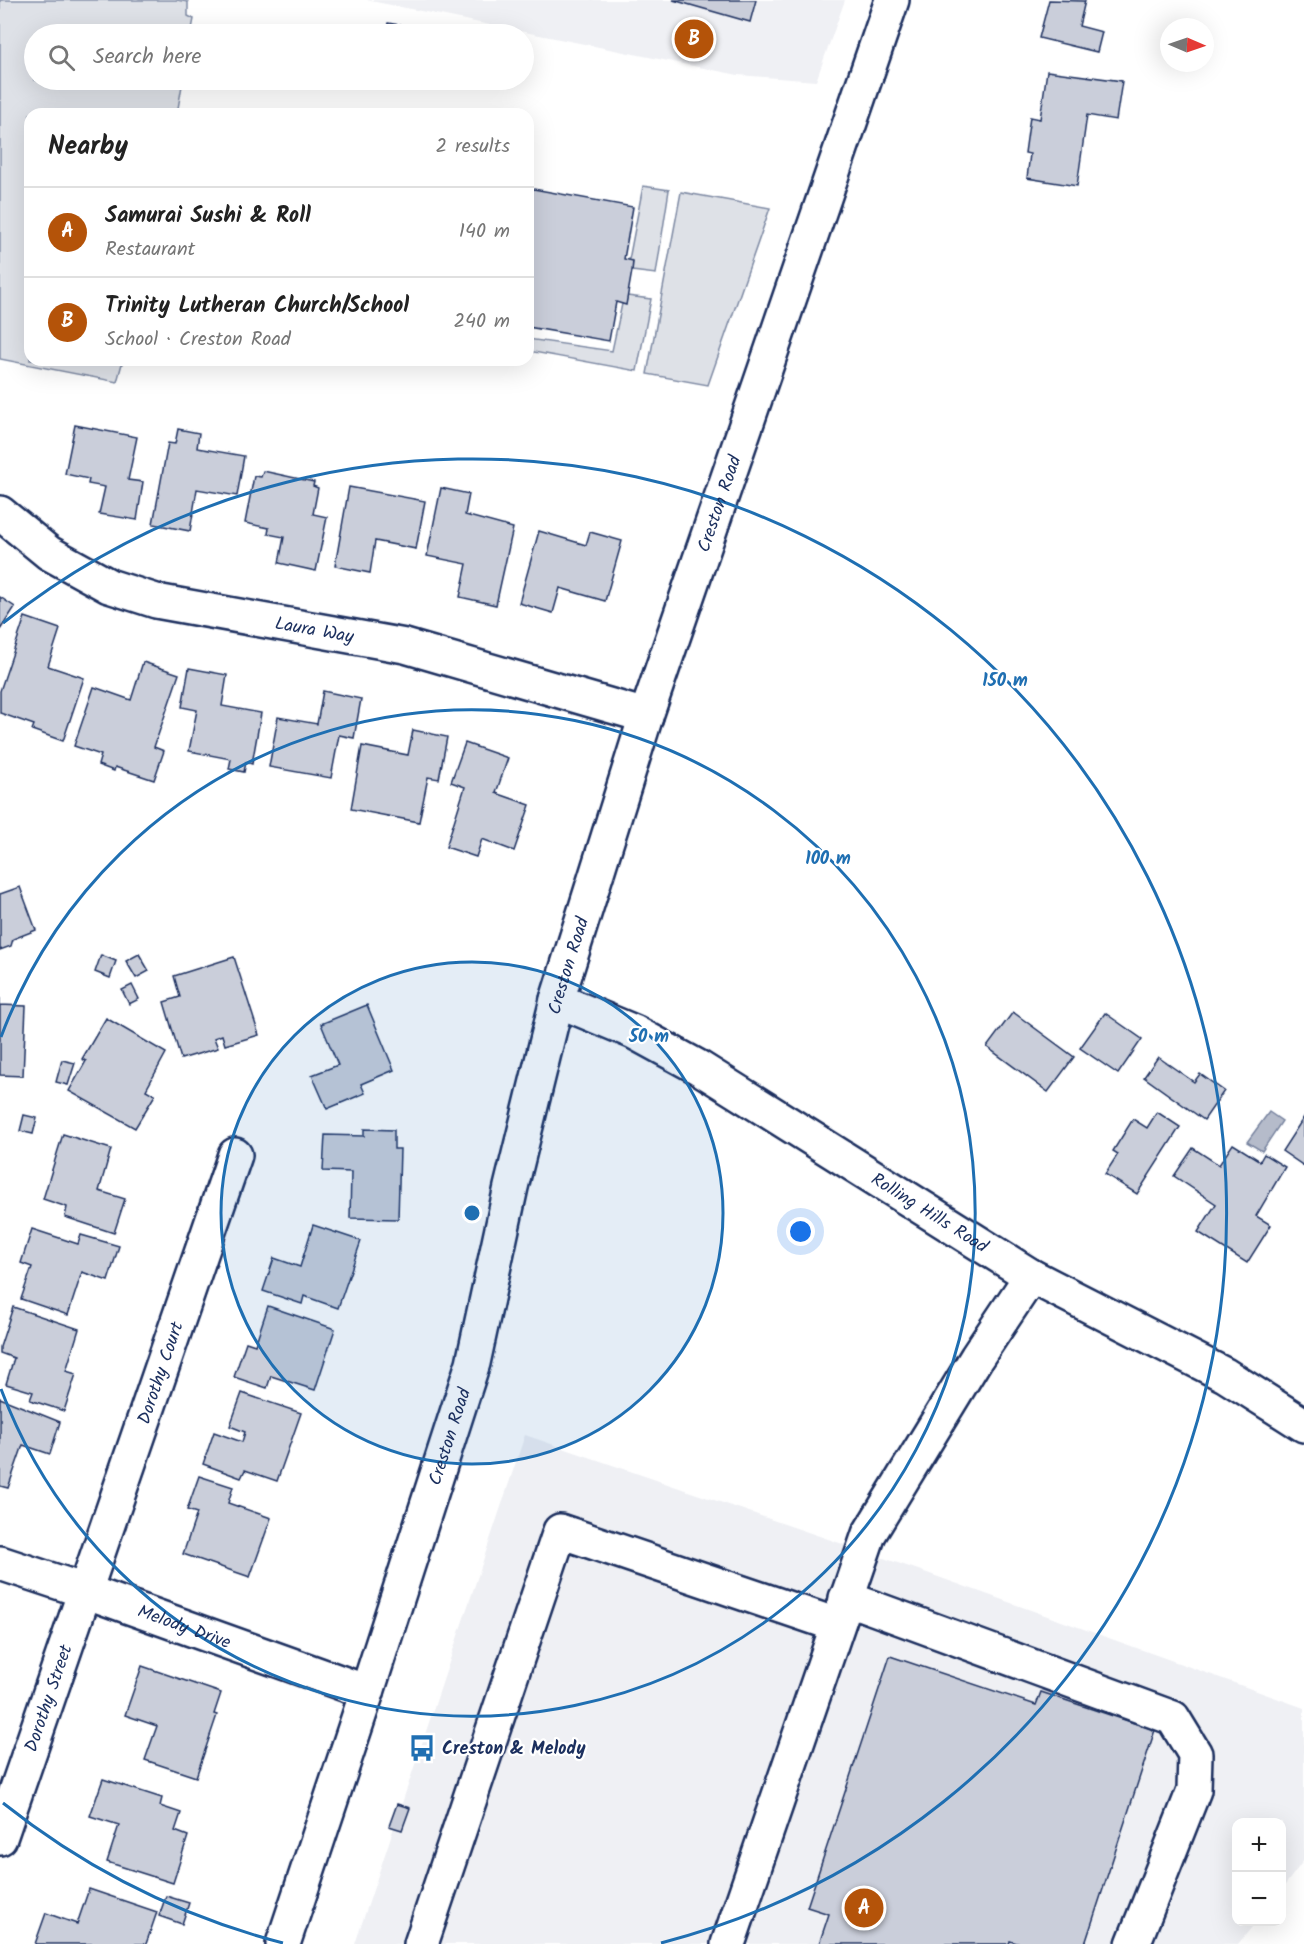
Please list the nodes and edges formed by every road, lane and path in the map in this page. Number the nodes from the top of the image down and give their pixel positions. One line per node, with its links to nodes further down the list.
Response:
1 (892, 0): 3 (street, Creston Road)
2 (0, 513): 3 (street, Laura Way)
3 (646, 716): 4 (street, Creston Road)
4 (557, 1000): 6 (street, Rolling Hills Road); 11 (street, Creston Road)
5 (235, 1155): 9 (street, Dorothy Court)
6 (1031, 1276): 7 (street, Rolling Hills Road); 10 (street)
7 (1304, 1425)
8 (0, 1563): 9 (street, Melody Drive)
9 (85, 1591): 11 (street, Melody Drive); 12 (street, Dorothy Street)
10 (842, 1612): 14 (street); 15 (street); 16 (street)
11 (367, 1692): 13 (street, Creston Road)
12 (0, 1838)
13 (283, 1944)
14 (421, 1944)
15 (729, 1944)
16 (1133, 1944)

